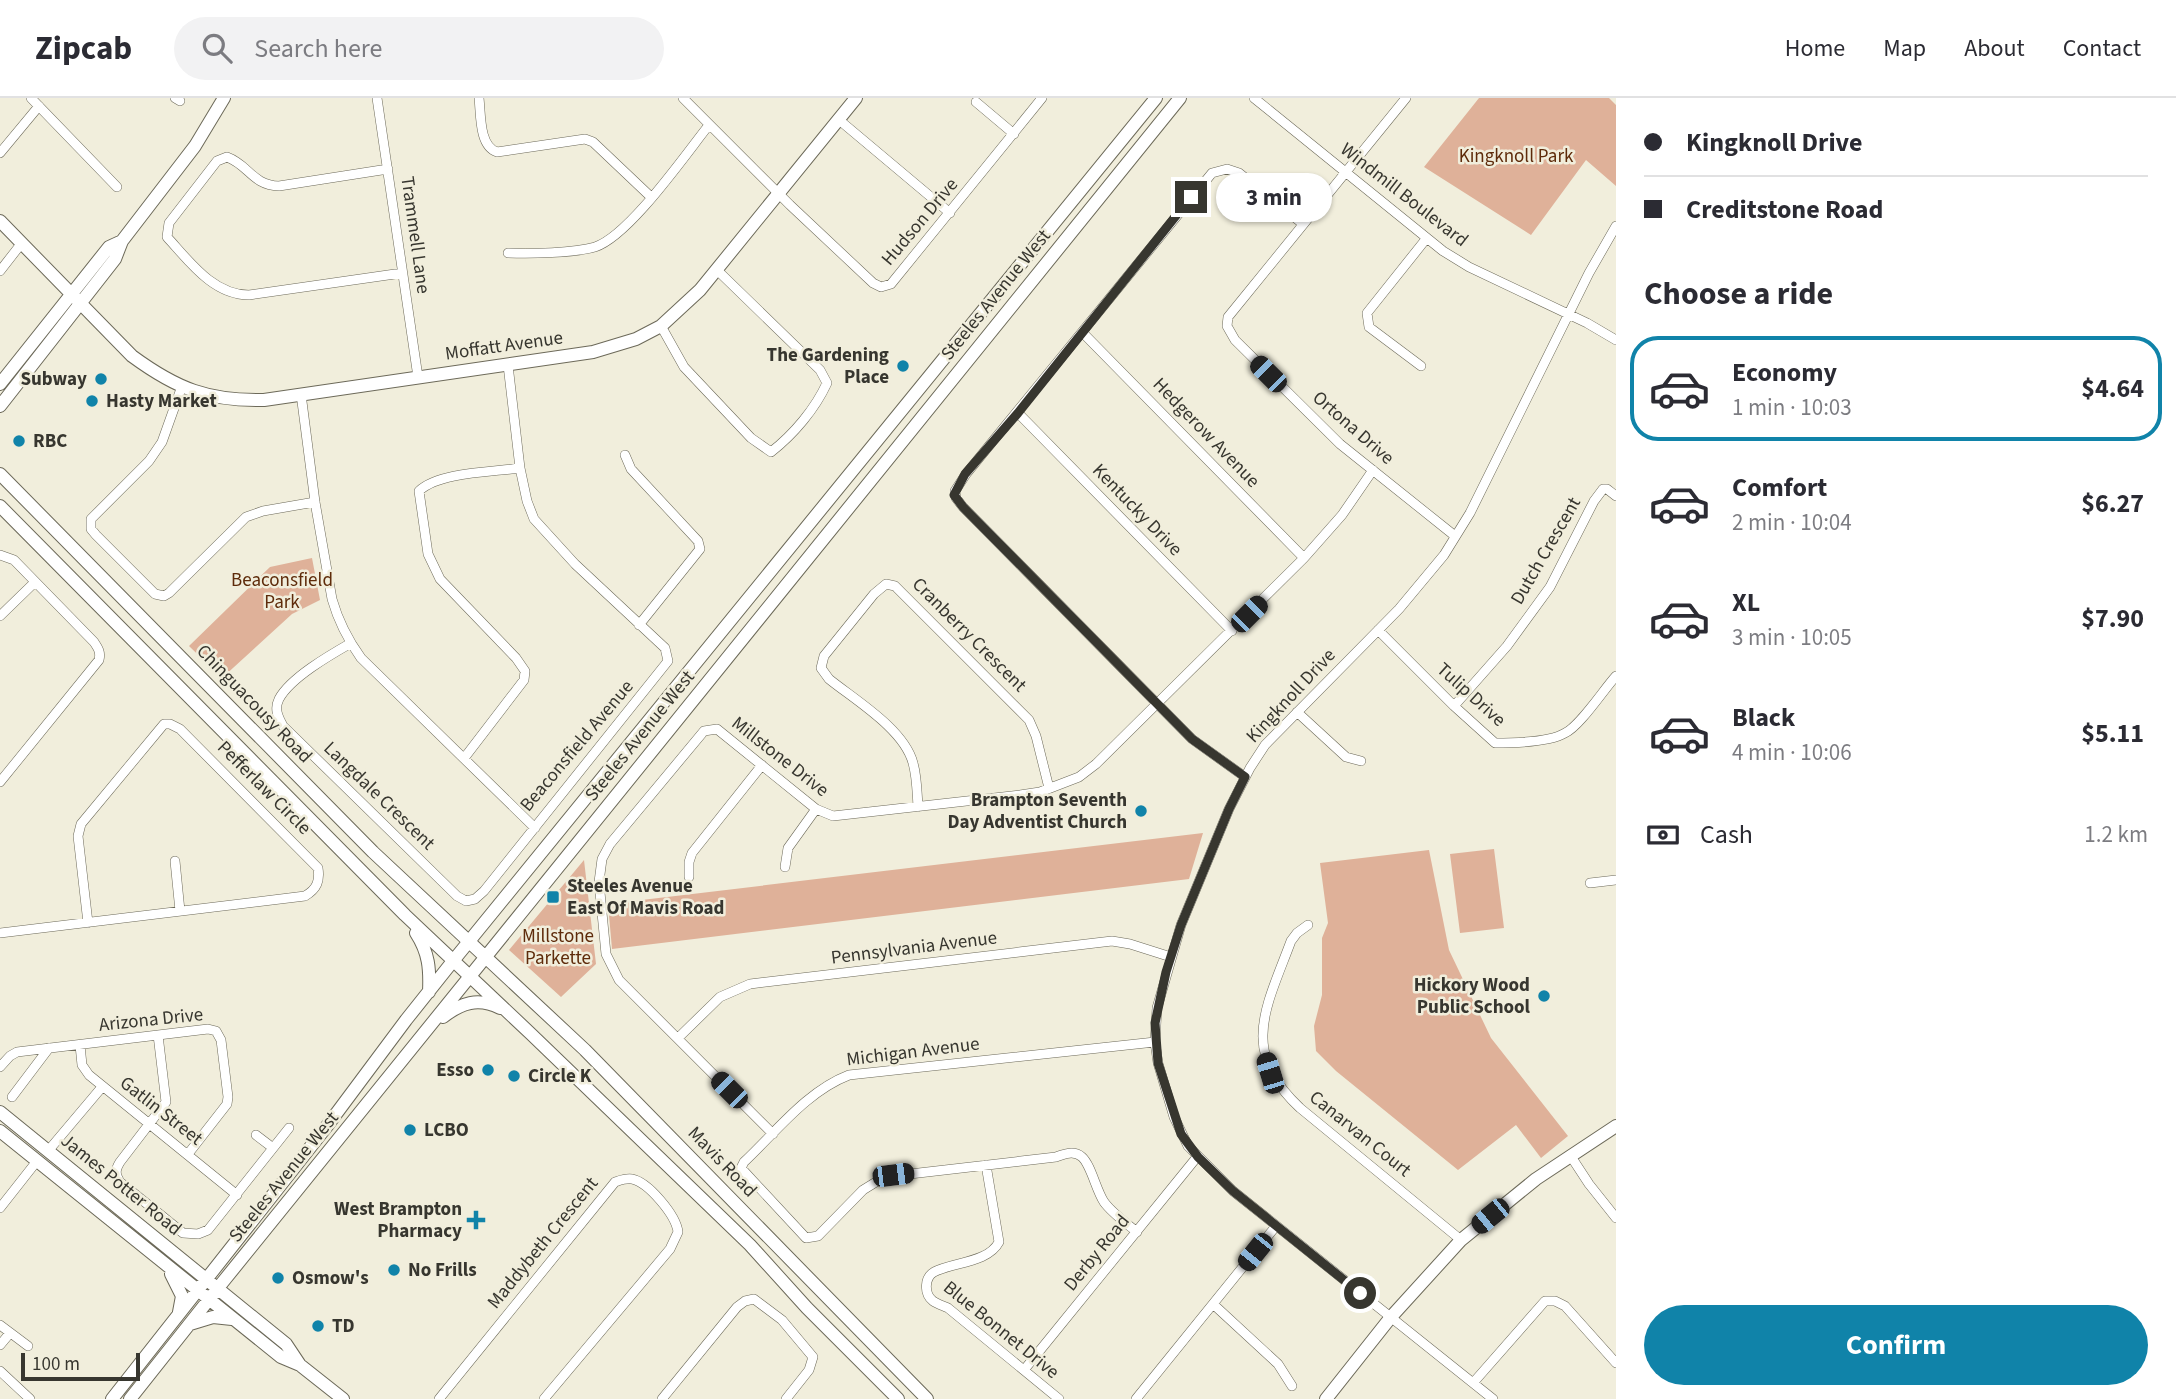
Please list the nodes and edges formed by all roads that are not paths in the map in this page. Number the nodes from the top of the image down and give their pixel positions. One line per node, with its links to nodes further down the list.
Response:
1 (31, 98): 13 (street)
2 (224, 98): 28 (main road)
3 (377, 98): 18 (street, Trammell Lane)
4 (479, 98): 22 (street)
5 (683, 98): 15 (street)
6 (856, 98): 14 (main road, Moffatt Avenue)
7 (1042, 98): 16 (street, Hudson Drive)
8 (1156, 98): 87 (main road, Steeles Avenue West)
9 (1180, 98): 88 (main road, Steeles Avenue West)
10 (1406, 98): 19 (street, Ortona Drive)
11 (1253, 99): 19 (street, Windmill Boulevard)
12 (976, 102): 16 (street)
13 (39, 106): 17 (street); 20 (street)
14 (838, 119): 21 (main road, Moffatt Avenue); 23 (street)
15 (709, 125): 21 (street); 22 (street)
16 (1014, 134): 23 (street, Hudson Drive)
17 (0, 153)
18 (388, 169): 33 (street, Trammell Lane); 33 (street)
19 (1346, 173): 25 (street, Ortona Drive); 27 (street, Windmill Boulevard)
20 (117, 187)
21 (779, 193): 23 (street, Hudson Drive); 31 (main road, Moffatt Avenue)
22 (651, 197): 30 (street)
23 (950, 213)
24 (0, 221): 29 (main road, Moffatt Avenue)
25 (1303, 224): 38 (street); 50 (street, Ortona Drive)
26 (1616, 226): 36 (street, Kingknoll Drive)
27 (1426, 239): 36 (street, Windmill Boulevard); 41 (street)
28 (122, 241): 34 (main road); 35 (main road)
29 (21, 244): 32 (street); 34 (main road, Moffatt Avenue)
30 (508, 253)
31 (717, 270): 37 (main road, Moffatt Avenue); 37 (street)
32 (0, 271)
33 (402, 273): 42 (street, Trammell Lane)
34 (71, 293): 35 (main road, Moffatt Avenue); 43 (main road)
35 (82, 303): 44 (main road, Moffatt Avenue); 46 (main road)
36 (1568, 314): 39 (street, Windmill Boulevard); 55 (street, Kingknoll Drive)
37 (661, 326): 40 (main road, Moffatt Avenue)
38 (1082, 332): 47 (street); 57 (street, Hedgerow Avenue)
39 (1616, 340)
40 (508, 365): 42 (main road, Moffatt Avenue); 49 (street, Beaconsfield Avenue)
41 (1421, 366)
42 (418, 377): 45 (main road, Moffatt Avenue)
43 (0, 384)
44 (181, 386): 45 (main road, Moffatt Avenue); 53 (street)
45 (301, 394): 53 (street, Beaconsfield Avenue)
46 (0, 406)
47 (1018, 413): 62 (street, Kentucky Drive); 65 (street)
48 (625, 455): 60 (street)
49 (520, 468): 60 (street, Beaconsfield Avenue); 68 (street)
50 (1373, 470): 55 (street, Ortona Drive); 57 (street, Millstone Drive)
51 (0, 474): 87 (main road, Chinguacousy Road)
52 (1616, 496): 66 (street, Dutch Crescent)
53 (315, 502): 63 (street, Beaconsfield Avenue)
54 (0, 506): 83 (main road)
55 (1455, 536): 61 (street, Kingknoll Drive)
56 (0, 555): 58 (street)
57 (1304, 558): 62 (street, Millstone Drive)
58 (35, 582): 59 (street); 72 (street)
59 (0, 615)
60 (639, 625): 76 (street, Beaconsfield Avenue)
61 (1378, 630): 66 (street, Tulip Drive); 67 (street, Kingknoll Drive)
62 (1232, 631): 65 (street, Millstone Drive)
63 (351, 643): 68 (street, Beaconsfield Avenue); 76 (street, Langdale Crescent)
64 (1616, 676): 66 (street, Tulip Drive)
65 (1157, 705): 71 (street); 73 (street, Millstone Drive)
66 (1454, 706)
67 (1297, 712): 69 (street); 71 (street, Kingknoll Drive)
68 (465, 757): 76 (street, Beaconsfield Avenue)
69 (1361, 761)
70 (762, 765): 75 (street, Millstone Drive); 79 (street); 96 (street, Millstone Drive)
71 (1245, 777): 89 (street, Kingknoll Drive)
72 (0, 782)
73 (1049, 789): 74 (street, Millstone Drive); 74 (street, Cranberry Crescent)
74 (918, 807): 75 (street, Millstone Drive)
75 (816, 809): 78 (street)
76 (535, 828)
77 (175, 861): 82 (street)
78 (785, 867)
79 (688, 877)
80 (1616, 880): 81 (street)
81 (1590, 883)
82 (180, 911): 84 (street, Pefferlaw Circle); 84 (street, Pefferlaw Circle)
83 (405, 915): 90 (main road); 92 (main road)
84 (88, 923): 86 (street, Pefferlaw Circle)
85 (1308, 925): 123 (street, Canarvan Court)
86 (0, 933)
87 (469, 943): 88 (main road, Chinguacousy Road); 90 (main road, Steeles Avenue West)
88 (485, 957): 91 (main road, Steeles Avenue West); 121 (main road, Mavis Road)
89 (1171, 957): 96 (street, Pennsylvania Avenue); 97 (street, Kingknoll Drive)
90 (453, 961): 91 (main road, Mavis Road); 92 (main road, Steeles Avenue West)
91 (470, 976): 93 (main road, Mavis Road); 94 (main road, Steeles Avenue West)
92 (429, 992): 125 (main road, Steeles Avenue West)
93 (509, 1012): 94 (main road); 124 (main road, Mavis Road)
94 (429, 1028): 128 (main road, Steeles Avenue West)
95 (158, 1035): 98 (street, Arizona Drive); 104 (street); 112 (street, Arizona Drive)
96 (678, 1038): 108 (street, Millstone Drive)
97 (1155, 1042): 108 (street, Michigan Avenue); 114 (street, Kingknoll Drive)
98 (80, 1045): 99 (street, Arizona Drive); 101 (street, Gatlin Street)
99 (49, 1048): 100 (street, Arizona Drive); 102 (street)
100 (0, 1067)
101 (102, 1087): 104 (street, Gatlin Street); 111 (street)
102 (12, 1097)
103 (0, 1112): 111 (main road, James Potter Road)
104 (150, 1125): 112 (street, Gatlin Street); 117 (street)
105 (1616, 1126): 113 (main road)
106 (289, 1128): 110 (street)
107 (0, 1131): 115 (main road, James Potter Road)
108 (773, 1134): 116 (street, Michigan Avenue)
109 (256, 1135): 110 (street)
110 (273, 1148): 117 (street)
111 (48, 1151): 126 (main road, James Potter Road)
112 (188, 1154): 117 (street, Gatlin Street)
113 (1570, 1155): 119 (street); 123 (main road)
114 (1198, 1157): 120 (street, Kingknoll Drive); 122 (street, Derby Road)
115 (37, 1161): 118 (street); 127 (main road, James Potter Road)
116 (986, 1165): 122 (street, Michigan Avenue); 145 (street, Blue Bonnet Drive)
117 (237, 1195)
118 (0, 1208)
119 (1616, 1218)
120 (1276, 1226): 133 (street); 135 (street, Kingknoll Drive)
121 (764, 1232): 124 (main road); 149 (main road, Mavis Road)
122 (1137, 1233): 145 (street, Derby Road)
123 (1461, 1240): 135 (main road)
124 (750, 1245): 158 (main road, Mavis Road)
125 (230, 1250): 126 (main road); 129 (main road, Steeles Avenue West)
126 (181, 1259): 129 (main road, James Potter Road)
127 (167, 1268): 131 (main road, James Potter Road); 136 (main road)
128 (233, 1270): 130 (main road, Steeles Avenue West); 134 (main road)
129 (207, 1279): 130 (main road, James Potter Road); 131 (main road, Steeles Avenue West)
130 (217, 1289): 132 (main road, Steeles Avenue West); 134 (main road, James Potter Road)
131 (197, 1291): 132 (main road, James Potter Road); 136 (main road, Steeles Avenue West)
132 (209, 1300): 137 (main road, James Potter Road); 138 (main road, Steeles Avenue West)
133 (1213, 1304): 148 (street); 162 (street)
134 (246, 1311): 144 (main road, James Potter Road)
135 (1391, 1317): 147 (street, Kingknoll Drive); 163 (main road)
136 (176, 1318): 152 (main road, Steeles Avenue West)
137 (233, 1319): 138 (main road); 144 (main road, James Potter Road)
138 (190, 1324): 153 (main road, Steeles Avenue West)
139 (0, 1325): 140 (street)
140 (10, 1333): 141 (street); 142 (street)
141 (0, 1345)
142 (28, 1346)
143 (1616, 1363): 147 (street)
144 (300, 1365): 150 (main road)
145 (1024, 1370): 161 (street, Blue Bonnet Drive)
146 (0, 1371): 151 (street)
147 (1473, 1383): 164 (street, Kingknoll Drive)
148 (1292, 1386)
149 (915, 1388): 159 (main road); 160 (main road, Mavis Road)
150 (340, 1398)
151 (30, 1399)
152 (112, 1399)
153 (130, 1399)
154 (439, 1399): 155 (street, Maddybeth Crescent)
155 (544, 1399)
156 (662, 1399): 157 (street)
157 (786, 1399)
158 (898, 1399)
159 (906, 1399)
160 (927, 1399)
161 (1059, 1399)
162 (1136, 1399)
163 (1326, 1399)
164 (1493, 1399)

